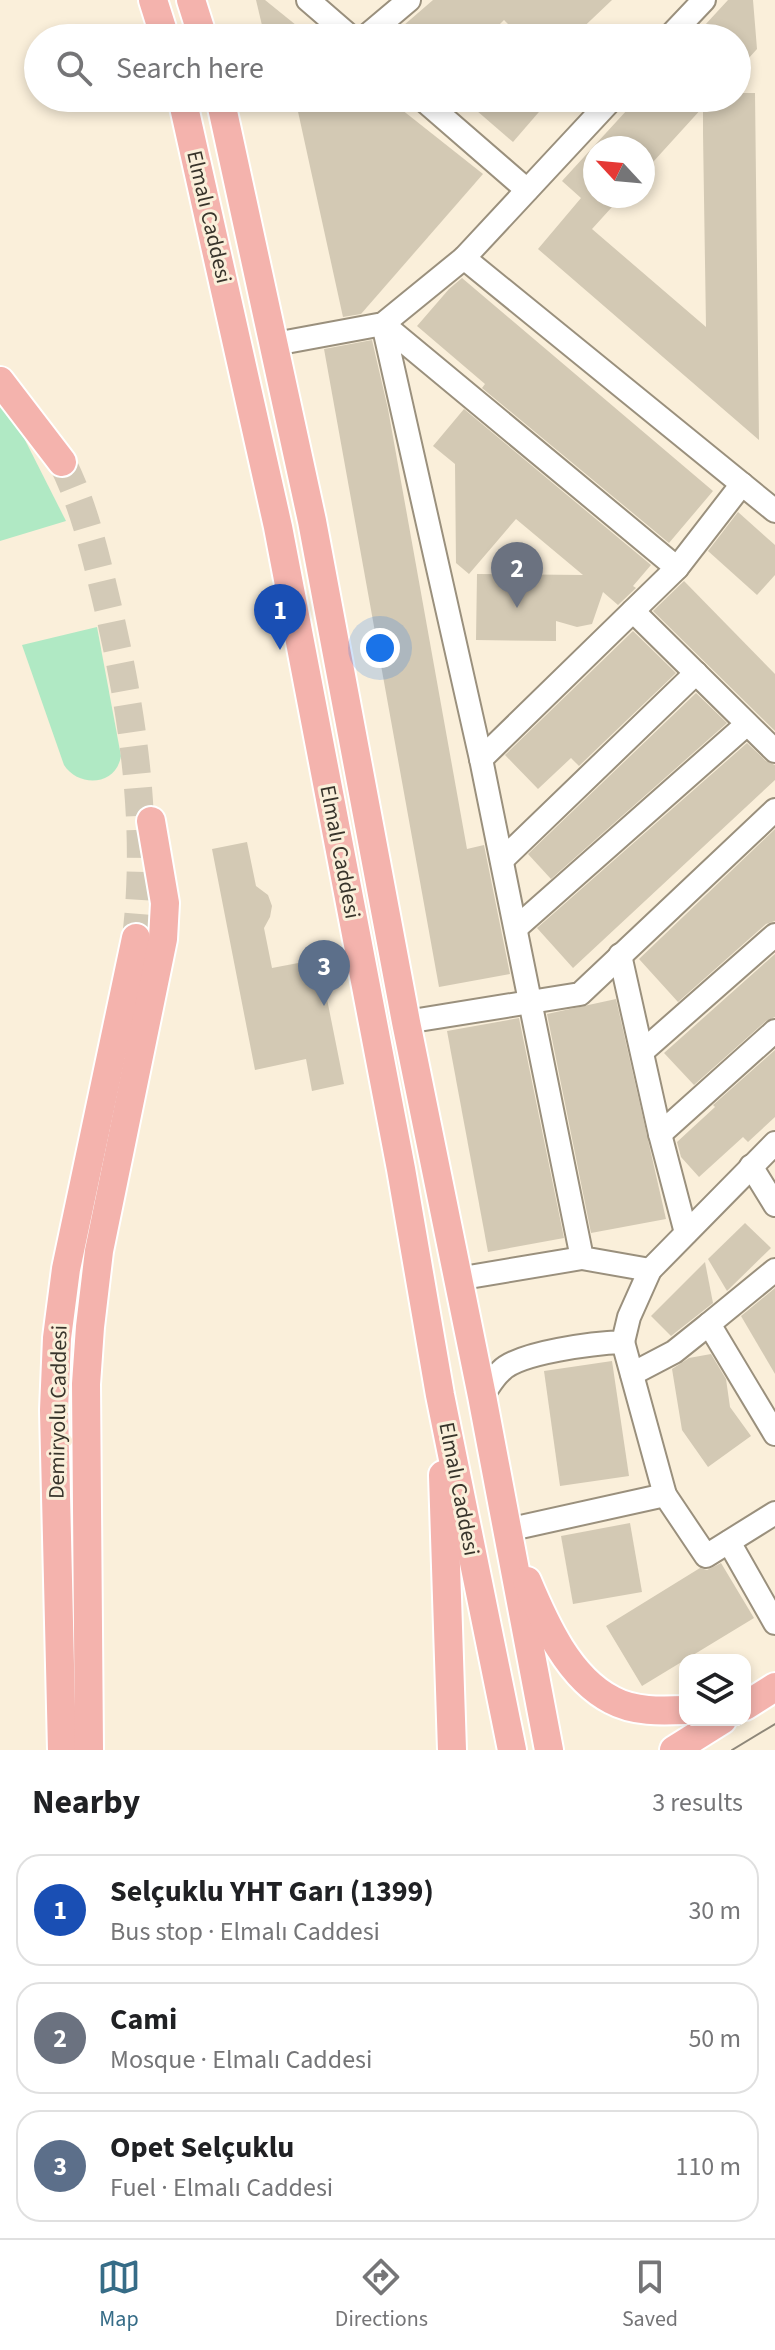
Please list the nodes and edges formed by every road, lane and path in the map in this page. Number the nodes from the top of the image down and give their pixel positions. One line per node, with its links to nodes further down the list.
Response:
1 (153, 0): 6 (main road)
2 (191, 0): 7 (main road)
3 (308, 0): 8 (street)
4 (409, 0): 9 (street)
5 (704, 0): 10 (street)
6 (161, 24)
7 (199, 24)
8 (336, 24)
9 (381, 24)
10 (681, 24)
11 (185, 112): 52 (main road, Elmalı Caddesi)
12 (223, 112): 18 (main road, Elmalı Caddesi)
13 (437, 112): 15 (street)
14 (600, 112): 15 (street)
15 (527, 190): 16 (street)
16 (464, 258): 17 (street); 21 (street)
17 (383, 324): 18 (street); 23 (street); 28 (street)
18 (275, 344): 37 (main road, Elmalı Caddesi)
19 (0, 381): 20 (main road)
20 (62, 462)
21 (742, 484): 22 (street); 23 (street)
22 (775, 511)
23 (677, 568): 24 (street)
24 (633, 611): 25 (street); 28 (street)
25 (696, 673): 26 (street); 31 (street)
26 (747, 724): 27 (street); 32 (street)
27 (775, 751)
28 (481, 759): 31 (street)
29 (775, 810): 35 (street)
30 (151, 821): 66 (main road)
31 (502, 860): 32 (street)
32 (516, 928): 36 (street)
33 (775, 935): 39 (street)
34 (136, 938): 65 (main road, Demiryolu Caddesi)
35 (620, 955): 36 (street); 39 (street)
36 (531, 1001): 37 (street); 45 (street)
37 (406, 1022): 48 (main road, Elmalı Caddesi)
38 (775, 1031): 40 (street)
39 (643, 1051): 40 (street)
40 (660, 1134): 44 (street)
41 (775, 1143): 42 (street)
42 (751, 1166): 43 (street); 44 (street)
43 (775, 1205)
44 (686, 1233): 46 (street)
45 (582, 1258): 46 (street); 48 (street)
46 (650, 1270): 50 (street)
47 (775, 1270): 49 (street)
48 (457, 1279): 53 (main road, Elmalı Caddesi)
49 (709, 1324): 51 (street); 54 (street)
50 (623, 1342): 51 (street); 53 (street)
51 (632, 1374): 55 (street)
52 (440, 1395): 67 (main road); 68 (main road, Elmalı Caddesi)
53 (482, 1396): 57 (main road, Elmalı Caddesi)
54 (775, 1434)
55 (665, 1495): 57 (street); 58 (street)
56 (775, 1513): 58 (street)
57 (507, 1530): 63 (main road); 69 (main road, Elmalı Caddesi)
58 (729, 1542): 59 (street)
59 (775, 1623)
60 (775, 1684): 61 (main road); 62 (main road)
61 (751, 1691)
62 (751, 1702)
63 (679, 1710)
64 (712, 1726): 70 (main road)
65 (62, 1750)
66 (89, 1750)
67 (452, 1750)
68 (512, 1750)
69 (549, 1750)
70 (674, 1750)

